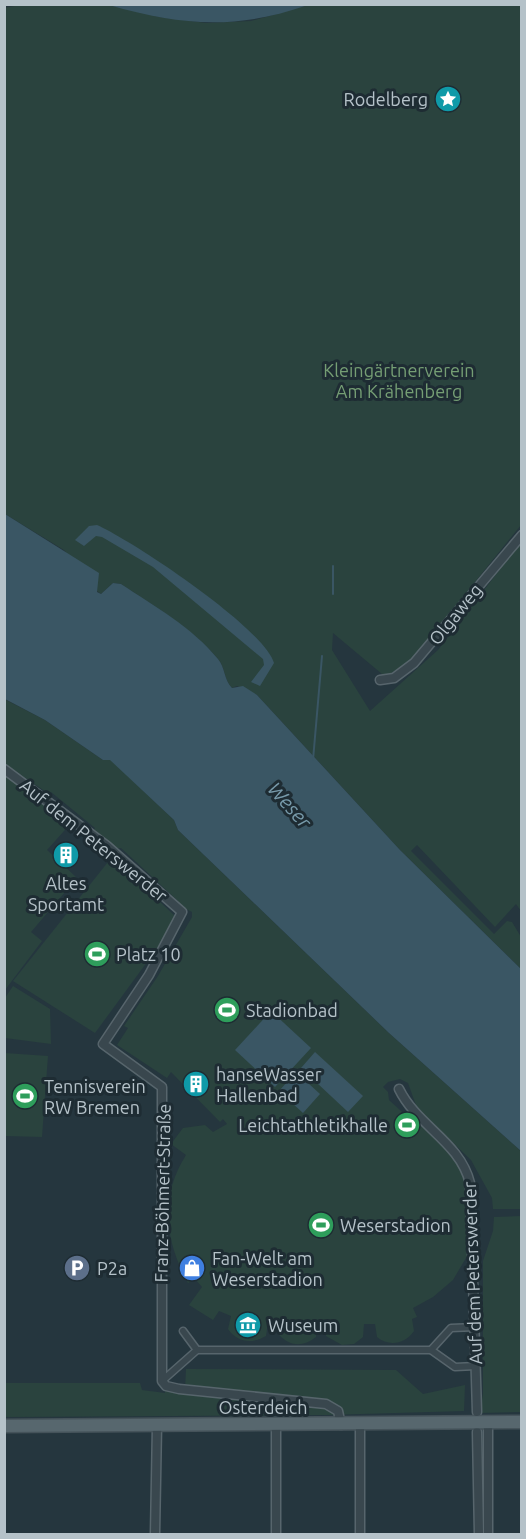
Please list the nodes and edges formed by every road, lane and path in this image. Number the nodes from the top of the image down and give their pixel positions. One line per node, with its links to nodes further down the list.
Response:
1 (522, 535): 2 (street, Olgaweg)
2 (380, 680)
3 (4, 769): 4 (street, Auf dem Peterswerder)
4 (182, 912): 11 (street, Franz-Böhmert-Straße)
5 (399, 1089): 6 (street, Auf dem Peterswerder)
6 (476, 1327): 9 (street); 10 (street, Auf dem Peterswerder)
7 (183, 1331): 8 (street)
8 (197, 1350): 9 (street); 11 (street)
9 (431, 1350): 10 (street)
10 (476, 1366): 12 (street, Auf dem Peterswerder)
11 (162, 1381): 17 (street)
12 (477, 1412)
13 (522, 1422): 14 (main road, Osterdeich)
14 (488, 1423): 16 (main road, Osterdeich); 25 (street)
15 (276, 1424): 17 (main road, Osterdeich); 19 (main road, Osterdeich); 22 (street)
16 (360, 1424): 17 (main road, Osterdeich); 23 (street)
17 (341, 1425)
18 (4, 1426): 19 (main road, Osterdeich)
19 (156, 1426): 21 (street)
20 (477, 1432): 24 (street)
21 (154, 1534)
22 (276, 1534)
23 (360, 1534)
24 (479, 1534)
25 (488, 1534)

